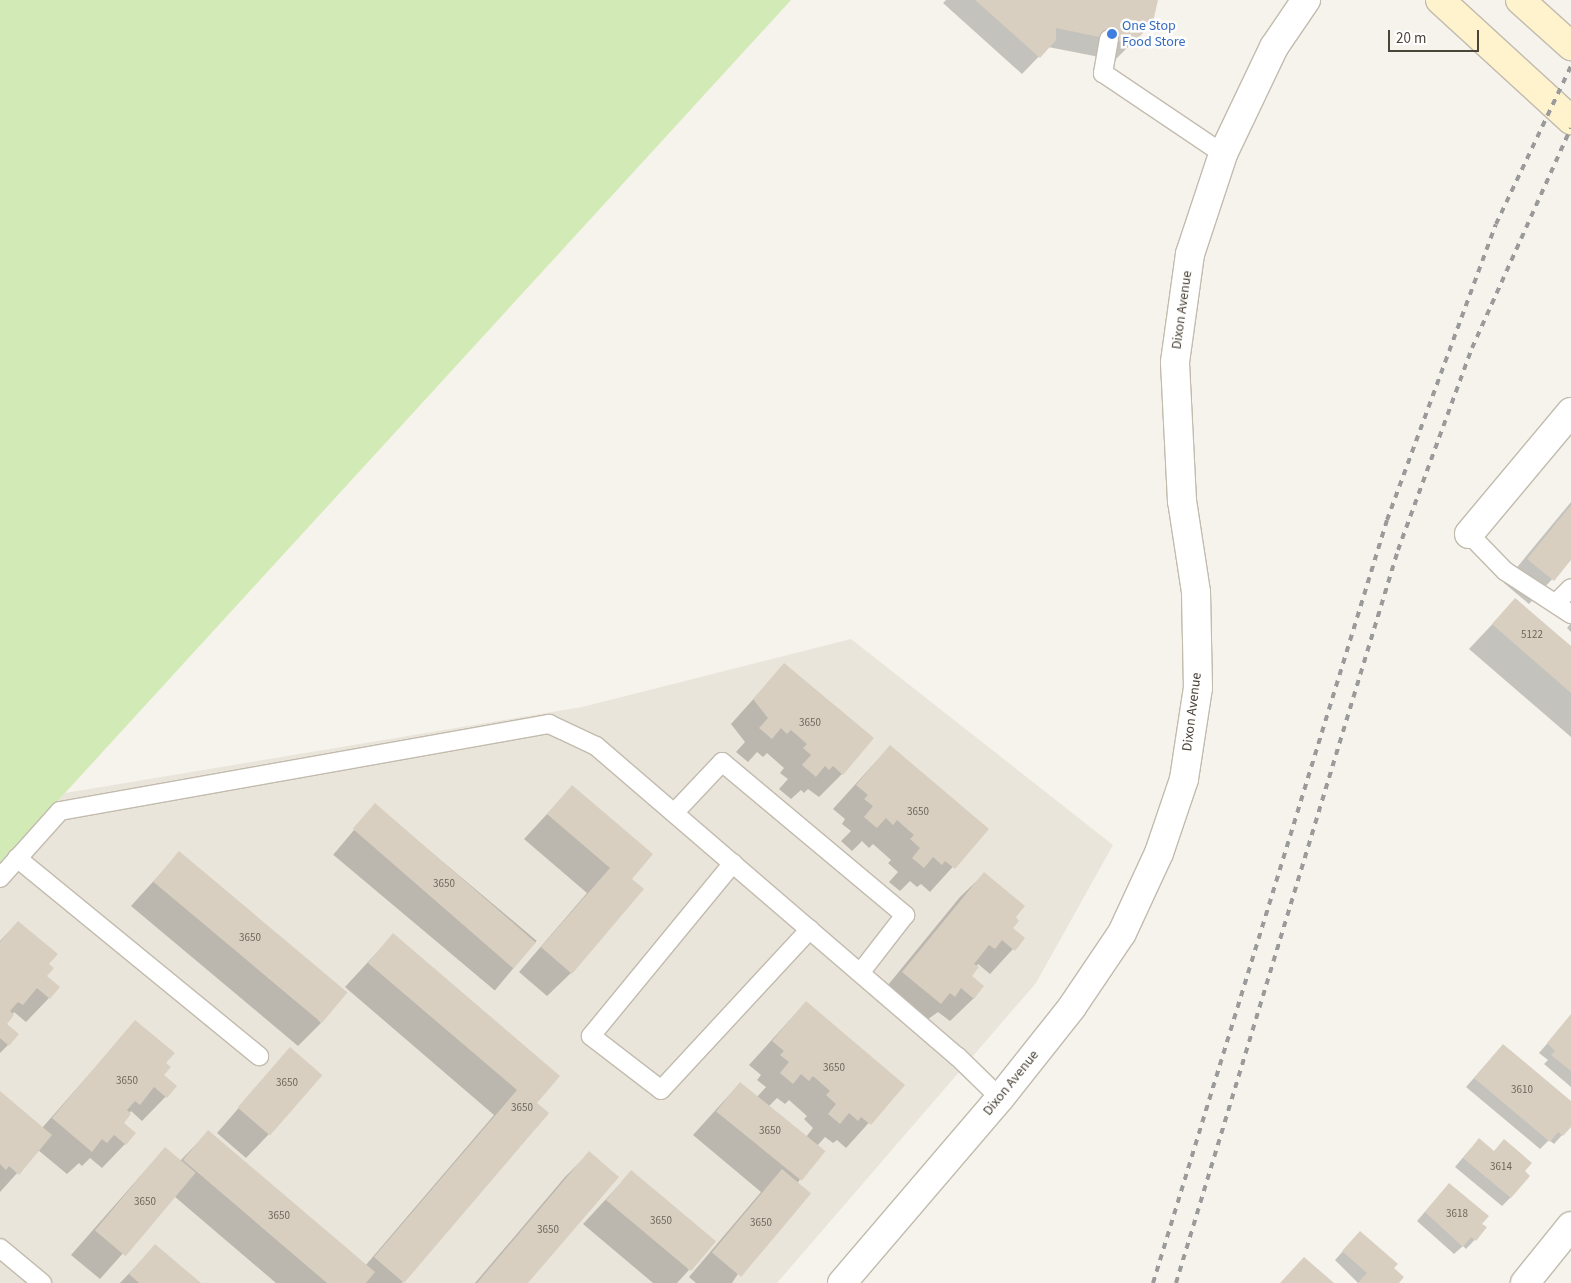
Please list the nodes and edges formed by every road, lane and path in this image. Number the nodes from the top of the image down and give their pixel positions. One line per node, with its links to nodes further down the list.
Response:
1 (1306, 0): 7 (street, Dixon Avenue)
2 (1440, 0): 6 (main road)
3 (1520, 0): 5 (main road)
4 (1108, 39): 7 (lane)
5 (1571, 46)
6 (1571, 120)
7 (1223, 154): 20 (street, Dixon Avenue)
8 (1571, 412): 9 (street)
9 (1469, 534): 11 (lane)
10 (1571, 588): 11 (lane)
11 (1556, 603): 12 (lane)
12 (1571, 614)
13 (674, 813): 14 (lane); 15 (lane); 18 (lane)
14 (18, 858): 16 (lane); 19 (lane)
15 (733, 863): 17 (lane); 17 (lane)
16 (0, 878)
17 (810, 929): 18 (lane)
18 (860, 973): 20 (lane)
19 (259, 1056)
20 (1000, 1098): 24 (street, Dixon Avenue)
21 (1571, 1226): 25 (street)
22 (0, 1248): 23 (lane)
23 (42, 1283)
24 (842, 1283)
25 (1524, 1283)

